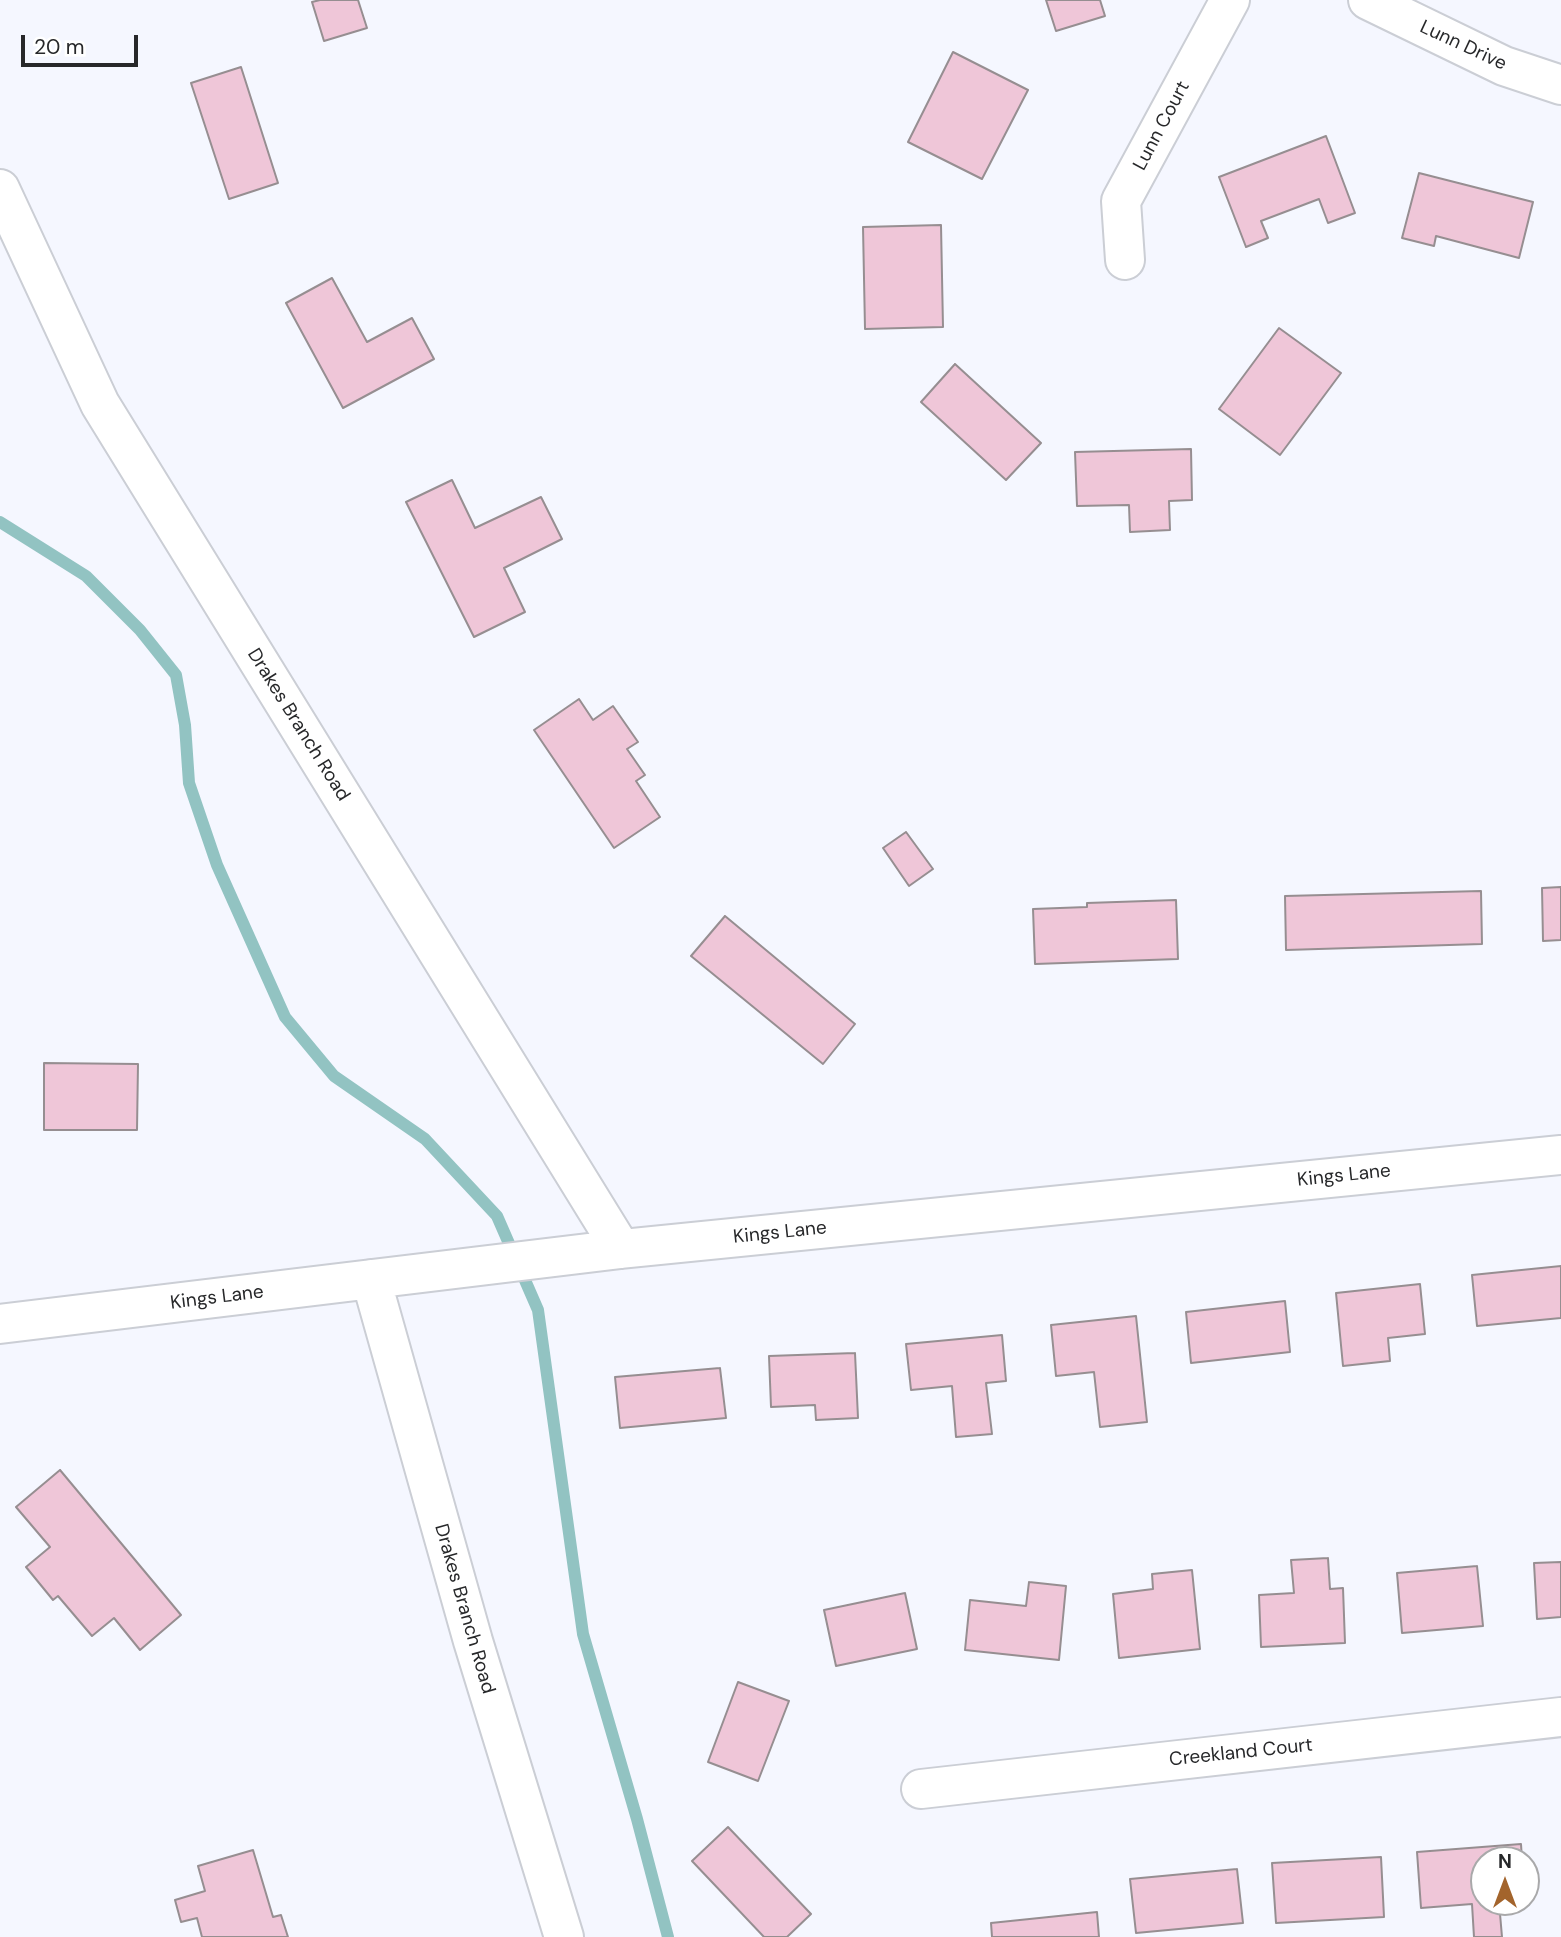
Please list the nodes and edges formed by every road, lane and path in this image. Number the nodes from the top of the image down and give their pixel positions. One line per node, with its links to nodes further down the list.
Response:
1 (1230, 0): 5 (street, Lunn Court)
2 (1368, 0): 3 (street, Lunn Drive)
3 (1561, 85)
4 (0, 189): 7 (street, Drakes Branch Road)
5 (1125, 260)
6 (1561, 1154): 7 (street, Kings Lane)
7 (621, 1249): 8 (street, Kings Lane)
8 (370, 1279): 9 (street, Kings Lane); 12 (street, Drakes Branch Road)
9 (0, 1324)
10 (1561, 1717): 11 (street, Creekland Court)
11 (920, 1789)
12 (564, 1937)

